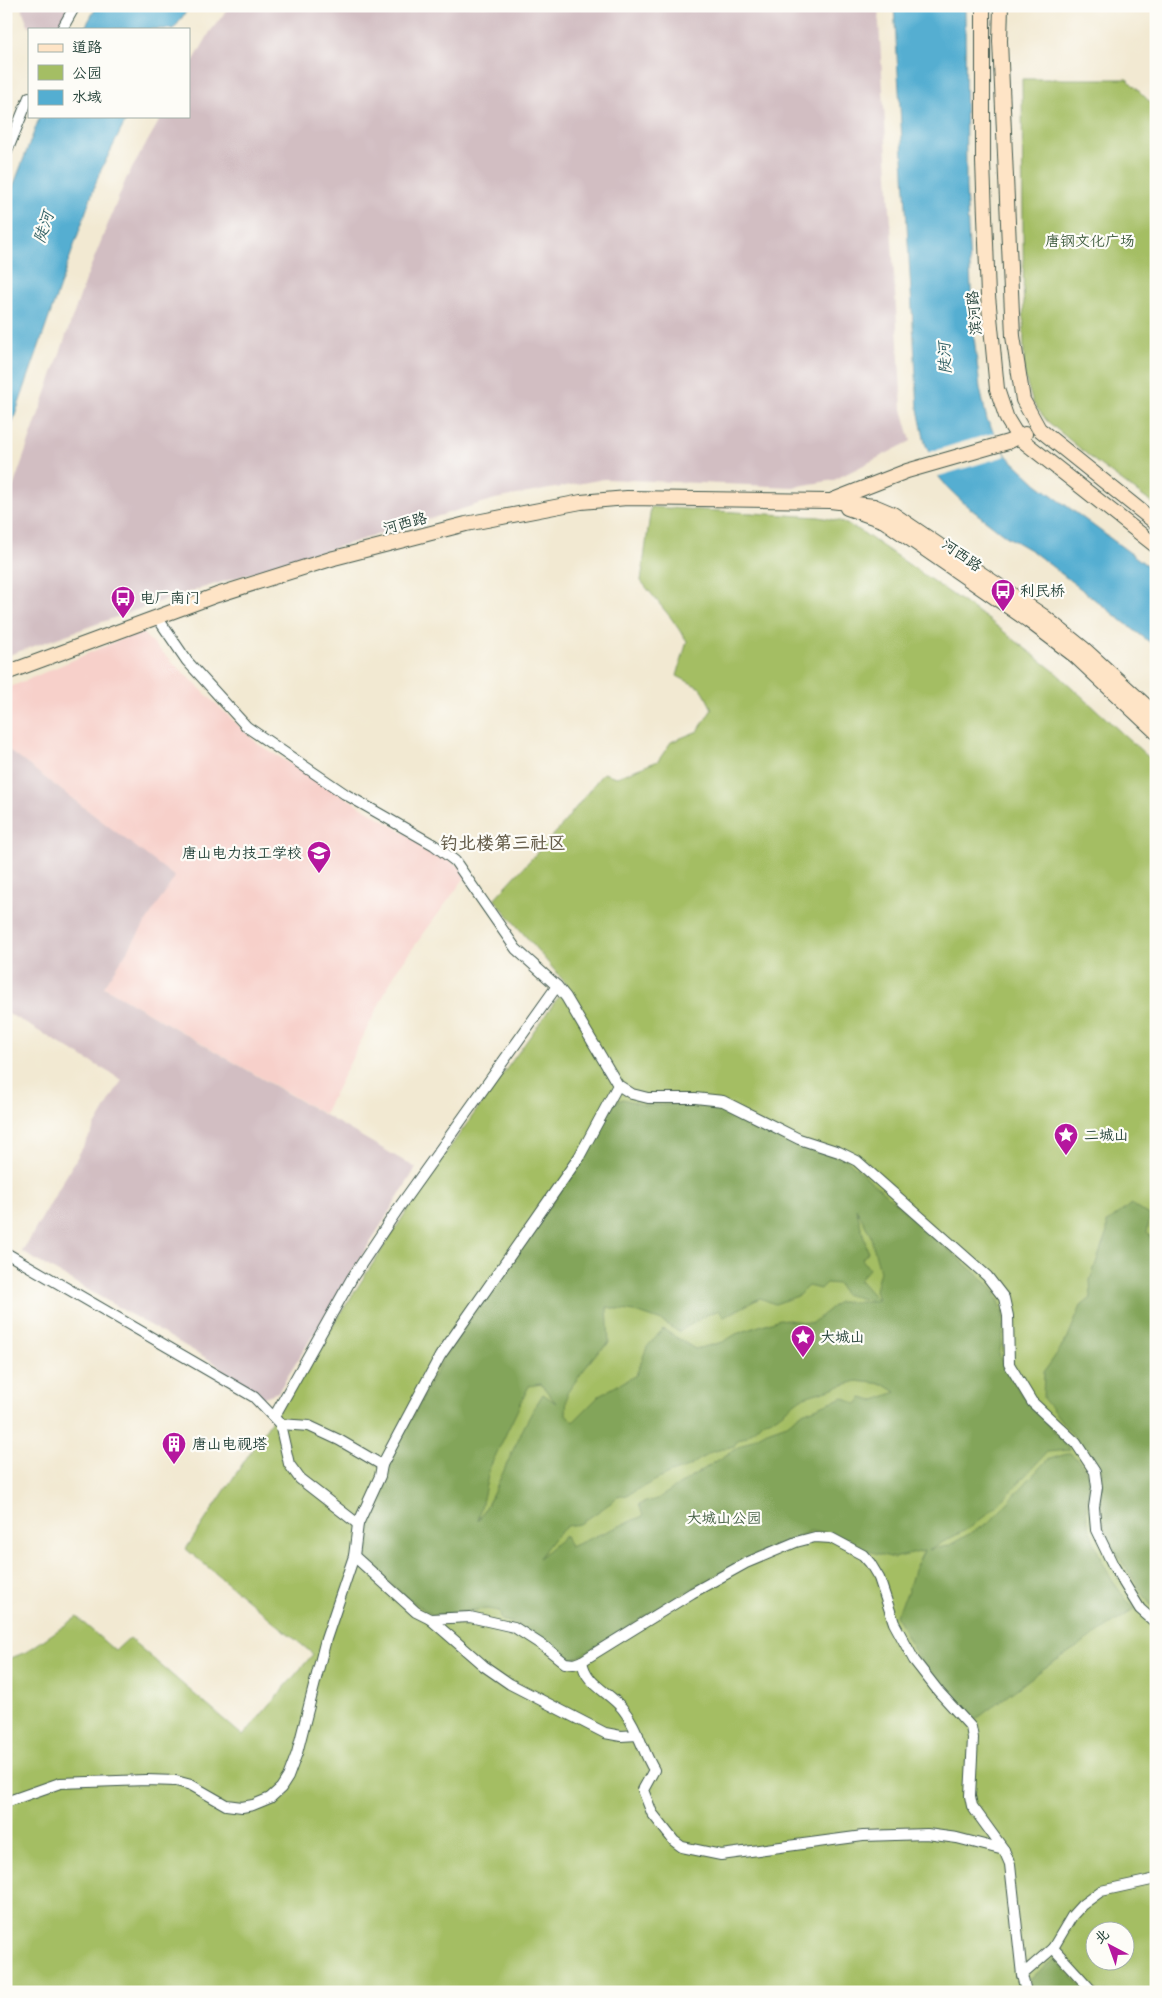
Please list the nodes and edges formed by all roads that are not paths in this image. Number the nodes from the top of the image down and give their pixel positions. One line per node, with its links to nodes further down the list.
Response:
1 (74, 6): 4 (street)
2 (983, 6): 8 (street, 滨河路)
3 (1001, 6): 7 (street)
4 (63, 28)
5 (28, 99): 6 (street)
6 (6, 154)
7 (1039, 429): 8 (street); 10 (street)
8 (1013, 439): 9 (street); 11 (street, 滨河路)
9 (830, 501): 12 (street, 河西路); 14 (street, 河西路); 15 (street, 河西路)
10 (1156, 523)
11 (1156, 546)
12 (157, 617): 13 (street, 河西路); 16 (street)
13 (6, 672)
14 (1156, 715)
15 (1156, 732)
16 (557, 986): 17 (street); 19 (street)
17 (618, 1085): 20 (street); 24 (street)
18 (6, 1253): 19 (street)
19 (277, 1420): 20 (street); 21 (street)
20 (382, 1465): 21 (street)
21 (358, 1524): 22 (street)
22 (354, 1556): 23 (street); 27 (street)
23 (430, 1619): 25 (street); 26 (street)
24 (1156, 1623)
25 (582, 1661): 26 (street); 28 (street)
26 (638, 1734): 28 (street)
27 (6, 1802)
28 (1004, 1850): 31 (street)
29 (1156, 1879): 30 (street)
30 (1053, 1948): 31 (street); 33 (street)
31 (1022, 1975): 32 (street)
32 (1026, 1992)
33 (1093, 1992)

